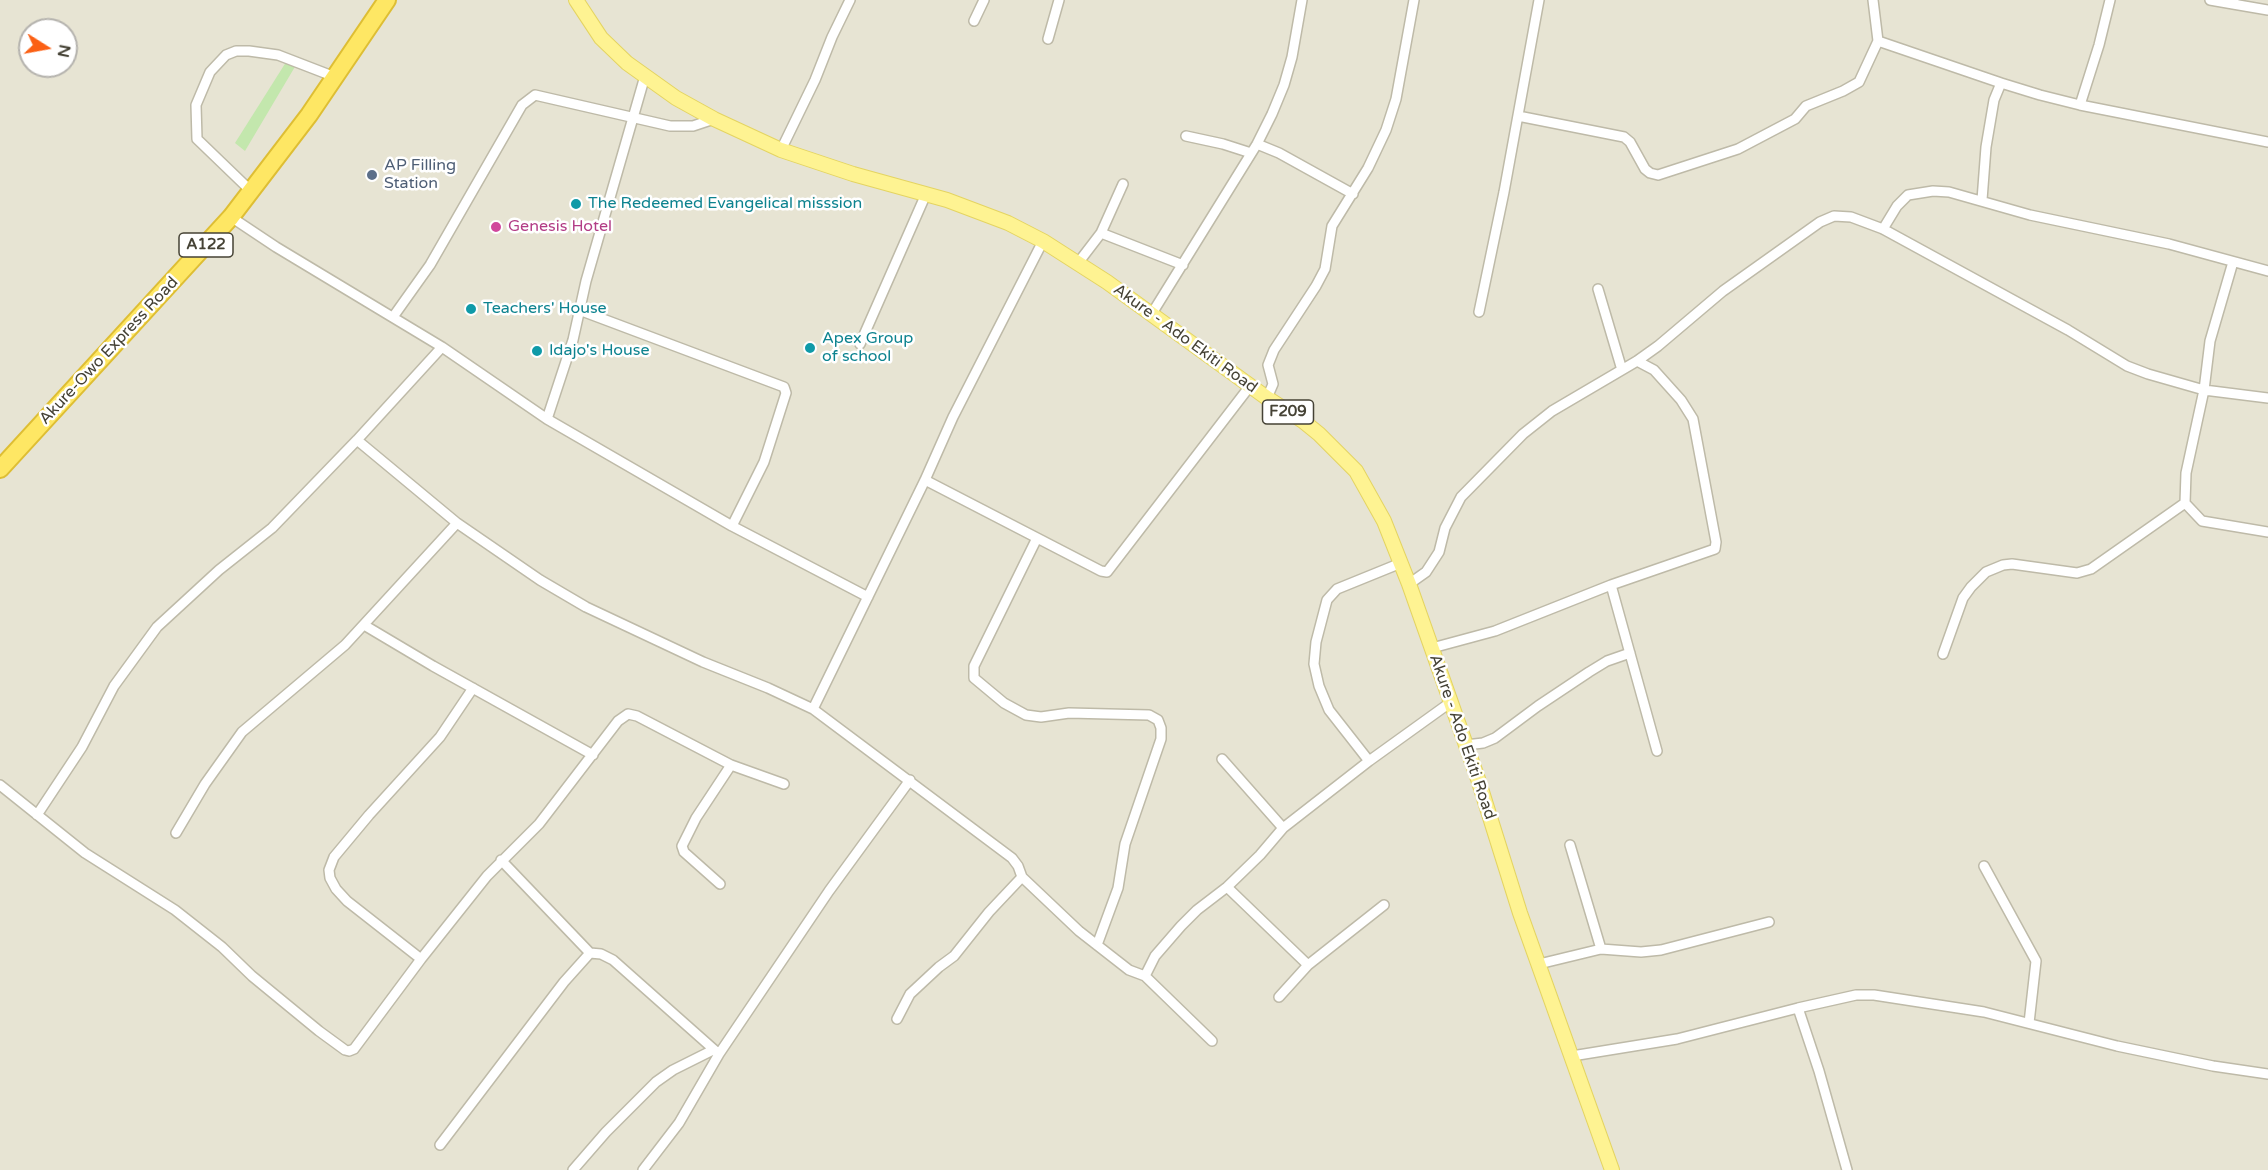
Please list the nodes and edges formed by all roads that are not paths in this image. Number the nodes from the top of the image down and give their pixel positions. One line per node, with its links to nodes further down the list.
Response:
1 (387, 0): 18 (highway, Akure-Owo Express Road / A122)
2 (576, 0): 17 (main road, Akure - Ado Ekiti Road / F209)
3 (850, 0): 27 (street)
4 (984, 0): 14 (street)
5 (1059, 0): 15 (street)
6 (1302, 0): 26 (street)
7 (1414, 0): 32 (street)
8 (1539, 0): 21 (street)
9 (1873, 0): 16 (street)
10 (2110, 0): 20 (street)
11 (2210, 0): 12 (street)
12 (2233, 2): 13 (street)
13 (2268, 10)
14 (974, 21)
15 (1047, 39)
16 (1878, 41): 19 (street); 21 (street)
17 (645, 76): 22 (street); 23 (main road, Akure - Ado Ekiti Road / F209)
18 (335, 77): 30 (highway, Akure-Owo Express Road / A122); 30 (street)
19 (2001, 83): 20 (street); 33 (street)
20 (2080, 105): 25 (street)
21 (1518, 116): 44 (street)
22 (632, 117): 23 (street); 43 (street); 46 (street)
23 (714, 119): 27 (main road, Akure - Ado Ekiti Road / F209)
24 (1186, 136): 28 (street)
25 (2268, 142)
26 (1257, 144): 28 (street); 32 (street)
27 (781, 150): 31 (main road, Akure - Ado Ekiti Road / F209)
28 (1251, 153): 40 (street)
29 (1123, 184): 36 (street)
30 (252, 192): 34 (highway, Akure-Owo Express Road / A122)
31 (926, 194): 37 (main road, Akure - Ado Ekiti Road / F209); 47 (street)
32 (1353, 194): 53 (street)
33 (1982, 200): 35 (street); 38 (street)
34 (231, 217): 46 (street); 57 (highway, Akure-Owo Express Road / A122)
35 (1883, 229): 49 (street); 52 (street)
36 (1101, 233): 39 (street); 40 (street)
37 (1043, 241): 39 (main road, Akure - Ado Ekiti Road / F209); 58 (street)
38 (2233, 262): 41 (street); 52 (street)
39 (1078, 263): 45 (main road, Akure - Ado Ekiti Road / F209)
40 (1183, 265): 45 (street)
41 (2268, 271)
42 (1598, 289): 50 (street)
43 (579, 310): 55 (street); 61 (street)
44 (1479, 312)
45 (1151, 315): 51 (main road, Akure - Ado Ekiti Road / F209)
46 (393, 317): 48 (street)
47 (860, 344)
48 (442, 347): 55 (street); 56 (street)
49 (1637, 361): 50 (street); 66 (street)
50 (1622, 370): 65 (street)
51 (1250, 386): 53 (main road, Akure - Ado Ekiti Road / F209); 63 (street)
52 (2204, 390): 54 (street); 59 (street)
53 (1267, 398): 64 (main road, Akure - Ado Ekiti Road / F209)
54 (2268, 398)
55 (547, 419): 61 (street)
56 (357, 440): 60 (street); 84 (street)
57 (0, 469)
58 (925, 480): 63 (street); 67 (street)
59 (2185, 503): 62 (street); 71 (street)
60 (457, 523): 68 (street); 74 (street)
61 (732, 526): 67 (street)
62 (2268, 532)
63 (1037, 538): 95 (street)
64 (1401, 563): 65 (main road, Akure - Ado Ekiti Road / F209); 79 (street)
65 (1409, 584): 69 (main road, Akure - Ado Ekiti Road / F209)
66 (1611, 585): 69 (street); 70 (street)
67 (868, 597): 74 (street)
68 (364, 625): 72 (street); 86 (street)
69 (1432, 648): 73 (main road, Akure - Ado Ekiti Road / F209)
70 (1630, 653): 75 (street); 76 (street)
71 (1943, 654)
72 (473, 688): 77 (street); 98 (street)
73 (1451, 702): 75 (main road, Akure - Ado Ekiti Road / F209); 79 (street)
74 (813, 709): 81 (street)
75 (1466, 745): 99 (main road, Akure - Ado Ekiti Road / F209)
76 (1657, 751)
77 (593, 755): 80 (street); 88 (street)
78 (1222, 759): 85 (street)
79 (1369, 761): 85 (street)
80 (731, 765): 82 (street); 91 (street)
81 (910, 780): 90 (street); 107 (street)
82 (784, 784)
83 (0, 785): 84 (street)
84 (37, 814): 98 (street)
85 (1283, 828): 92 (street)
86 (176, 833)
87 (1570, 845): 96 (street)
88 (501, 860): 97 (street); 98 (street)
89 (1984, 867): 105 (street)
90 (1022, 877): 95 (street); 104 (street)
91 (720, 884)
92 (1227, 887): 100 (street); 101 (street)
93 (1384, 905): 100 (street)
94 (1769, 922): 96 (street)
95 (1097, 945): 101 (street)
96 (1601, 949): 99 (street)
97 (590, 953): 107 (street); 110 (street)
98 (421, 959)
99 (1539, 964): 108 (main road, Akure - Ado Ekiti Road / F209)
100 (1308, 965): 102 (street)
101 (1145, 976): 106 (street)
102 (1280, 997)
103 (1798, 1008): 105 (street); 108 (street); 114 (street)
104 (897, 1019)
105 (2029, 1023): 109 (street)
106 (1212, 1041)
107 (716, 1052): 111 (street); 112 (street)
108 (1572, 1056): 113 (main road, Akure - Ado Ekiti Road / F209)
109 (2268, 1074)
110 (440, 1145)
111 (573, 1170)
112 (643, 1170)
113 (1612, 1170)
114 (1847, 1170)

